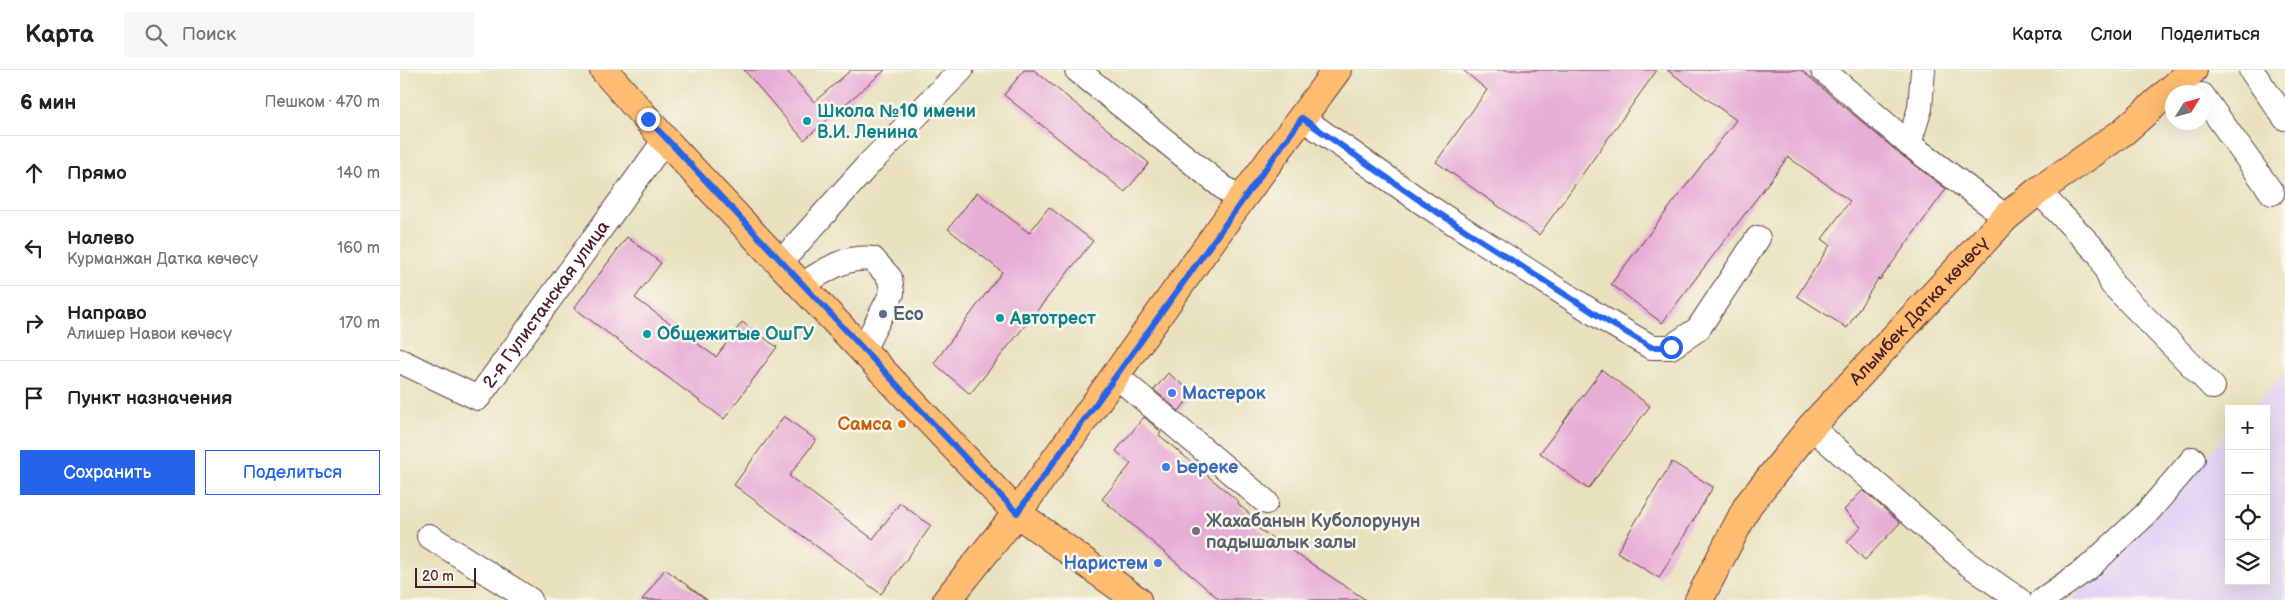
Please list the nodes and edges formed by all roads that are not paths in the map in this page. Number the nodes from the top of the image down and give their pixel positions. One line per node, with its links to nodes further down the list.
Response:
1 (604, 70): 11 (main road)
2 (961, 70): 18 (street)
3 (1077, 70): 15 (street)
4 (1337, 70): 9 (main road)
5 (1823, 70): 12 (street)
6 (1923, 70): 12 (street)
7 (2252, 70): 10 (street)
8 (2196, 83): 13 (main road, Алымбек Датка көчөсү); 14 (street)
9 (1302, 118): 15 (main road); 17 (street)
10 (2285, 118)
11 (665, 140): 18 (main road); 21 (street, 2-я Гулистанская улица)
12 (1909, 144): 16 (street)
13 (2038, 191): 16 (main road, Алымбек Датка көчөсү); 23 (street)
14 (2272, 193)
15 (1240, 201): 22 (main road)
16 (2006, 217): 24 (main road, Алымбек Датка көчөсү)
17 (1758, 238)
18 (780, 263): 19 (main road)
19 (801, 285): 20 (main road); 20 (street)
20 (863, 350): 27 (main road)
21 (400, 361)
22 (1116, 375): 26 (street); 27 (main road)
23 (2213, 387)
24 (1811, 427): 32 (main road, Алымбек Датка көчөсү); 33 (street)
25 (2193, 459): 34 (street)
26 (1266, 502)
27 (1017, 513): 30 (main road); 31 (main road)
28 (429, 536): 29 (street)
29 (530, 600)
30 (947, 600)
31 (1137, 600)
32 (1699, 600)
33 (2019, 600)
34 (2042, 600)

